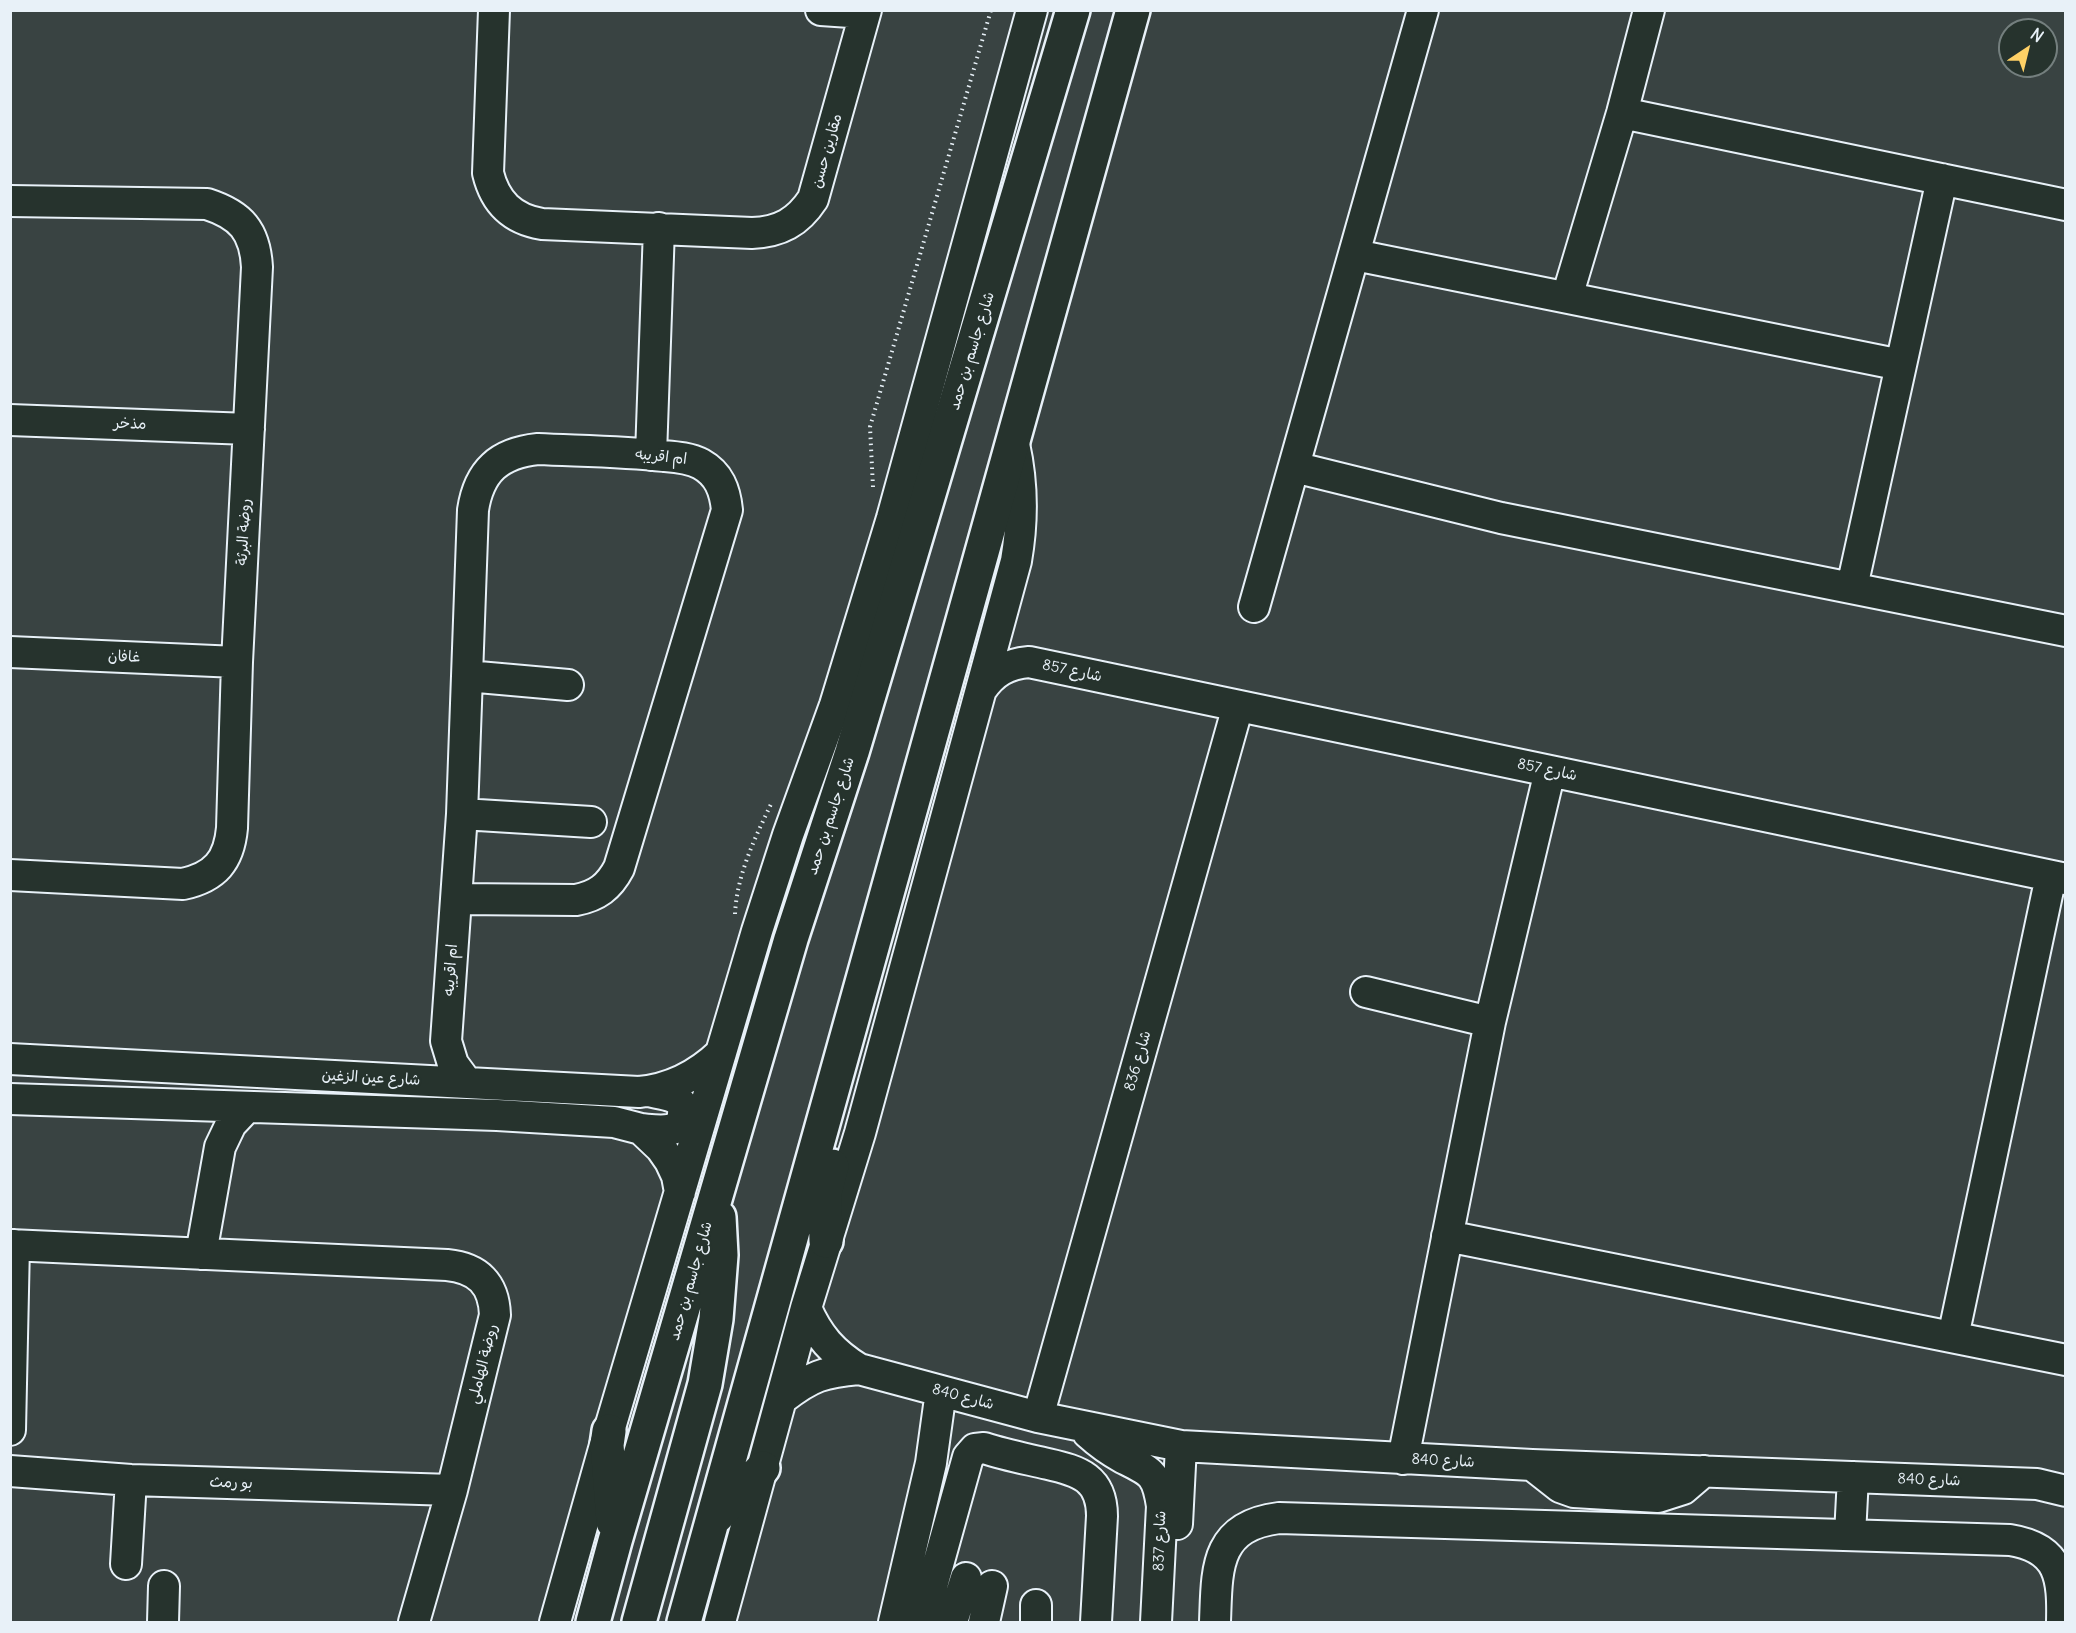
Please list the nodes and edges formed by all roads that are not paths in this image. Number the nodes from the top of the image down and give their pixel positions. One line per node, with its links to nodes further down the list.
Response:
1 (494, 10): 13 (street, مقارين حسن)
2 (821, 10): 8 (street)
3 (1032, 10): 42 (street, شارع جاسم بن حمد)
4 (1073, 10): 54 (main road, شارع جاسم بن حمد)
5 (1133, 10): 19 (main road)
6 (1423, 10): 14 (street)
7 (1649, 10): 9 (street)
8 (866, 12): 13 (street, مقارين حسن)
9 (1622, 113): 10 (street); 15 (street)
10 (1942, 179): 12 (street); 16 (street)
11 (10, 201): 18 (street, روضة البرثة)
12 (2066, 205)
13 (659, 228): 20 (street)
14 (1355, 255): 15 (street); 21 (street)
15 (1567, 297): 16 (street)
16 (1901, 365): 22 (street)
17 (10, 420): 18 (street, مذخر)
18 (249, 429): 27 (street, روضة البرثة)
19 (1014, 444): 24 (street); 46 (main road)
20 (651, 455): 29 (street, ام اقريبه); 38 (street, ام اقريبه)
21 (1294, 467): 22 (street); 23 (street)
22 (1852, 587): 25 (street)
23 (1254, 607)
24 (1001, 619): 28 (street, شارع 857); 31 (street)
25 (2066, 631)
26 (10, 652): 27 (street, غافان)
27 (237, 662): 36 (street, روضة البرثة)
28 (1029, 662): 31 (street, شارع 857); 32 (street, شارع 857)
29 (467, 676): 30 (street); 34 (street, ام اقريبه)
30 (568, 685)
31 (981, 690): 56 (street)
32 (1238, 706): 33 (street, شارع 857); 65 (street, شارع 836)
33 (1550, 771): 37 (street, شارع 857); 40 (street)
34 (462, 814): 35 (street); 38 (street, ام اقريبه)
35 (591, 822)
36 (10, 875)
37 (2058, 877): 60 (street)
38 (456, 899): 41 (street, ام اقريبه)
39 (1366, 992): 40 (street)
40 (1490, 1022): 55 (street)
41 (446, 1041): 44 (street, ام اقريبه); 45 (street, ام اقريبه)
42 (720, 1053): 47 (street, شارع عين الزغين); 53 (street, شارع جاسم بن حمد)
43 (10, 1059): 44 (street, شارع عين الزغين)
44 (420, 1080): 45 (street, شارع عين الزغين)
45 (467, 1083): 47 (street, شارع عين الزغين)
46 (837, 1083): 56 (main road); 82 (main road)
47 (648, 1091): 51 (street)
48 (10, 1099): 49 (street)
49 (190, 1105): 50 (street); 52 (street)
50 (247, 1107): 51 (street); 52 (street)
51 (641, 1129): 53 (street)
52 (220, 1147): 58 (street)
53 (680, 1192): 68 (street, شارع جاسم بن حمد)
54 (717, 1192): 85 (main road, شارع جاسم بن حمد); 94 (main road)
55 (1447, 1236): 60 (street); 70 (street)
56 (826, 1242): 59 (street)
57 (12, 1245): 58 (street, روضة الهاملي); 67 (street)
58 (201, 1254): 79 (street, روضة الهاملي)
59 (806, 1308): 62 (street, شارع 840); 64 (street)
60 (1953, 1337): 61 (street)
61 (2066, 1360)
62 (859, 1369): 63 (street, شارع 840); 64 (street, شارع 840)
63 (941, 1391): 65 (street, شارع 840); 97 (street)
64 (783, 1398): 72 (street)
65 (1038, 1417): 66 (street, شارع 840)
66 (1081, 1427): 69 (street, شارع 840); 101 (street, شارع 837)
67 (10, 1430)
68 (609, 1431): 85 (main road); 92 (street, شارع جاسم بن حمد)
69 (1181, 1446): 70 (street, شارع 840); 102 (street, شارع 837)
70 (1403, 1459): 71 (street, شارع 840)
71 (1532, 1465): 74 (street, شارع 840); 81 (street)
72 (763, 1468): 82 (main road); 96 (street)
73 (10, 1470): 77 (street, بو رمث)
74 (1704, 1471): 75 (street, شارع 840); 81 (street)
75 (1852, 1477): 78 (street, شارع 840); 84 (street)
76 (2066, 1477): 78 (street, شارع 840)
77 (131, 1479): 79 (street, بو رمث); 86 (street)
78 (2037, 1484): 80 (street, شارع 840)
79 (452, 1490): 91 (street, روضة الهاملي)
80 (2066, 1491)
81 (1658, 1497): 83 (street)
82 (713, 1521): 95 (main road)
83 (1658, 1529): 84 (street); 103 (street)
84 (1850, 1535): 104 (street)
85 (615, 1541): 93 (main road, شارع جاسم بن حمد)
86 (126, 1564)
87 (978, 1584): 89 (street); 98 (street); 99 (street)
88 (164, 1586): 90 (street)
89 (932, 1622): 100 (street)
90 (163, 1623)
91 (414, 1623)
92 (555, 1623)
93 (593, 1623)
94 (639, 1623)
95 (684, 1623)
96 (720, 1623)
97 (894, 1623)
98 (967, 1623)
99 (984, 1623)
100 (1096, 1623)
101 (1156, 1623)
102 (1175, 1623)
103 (1215, 1623)
104 (2062, 1623)

